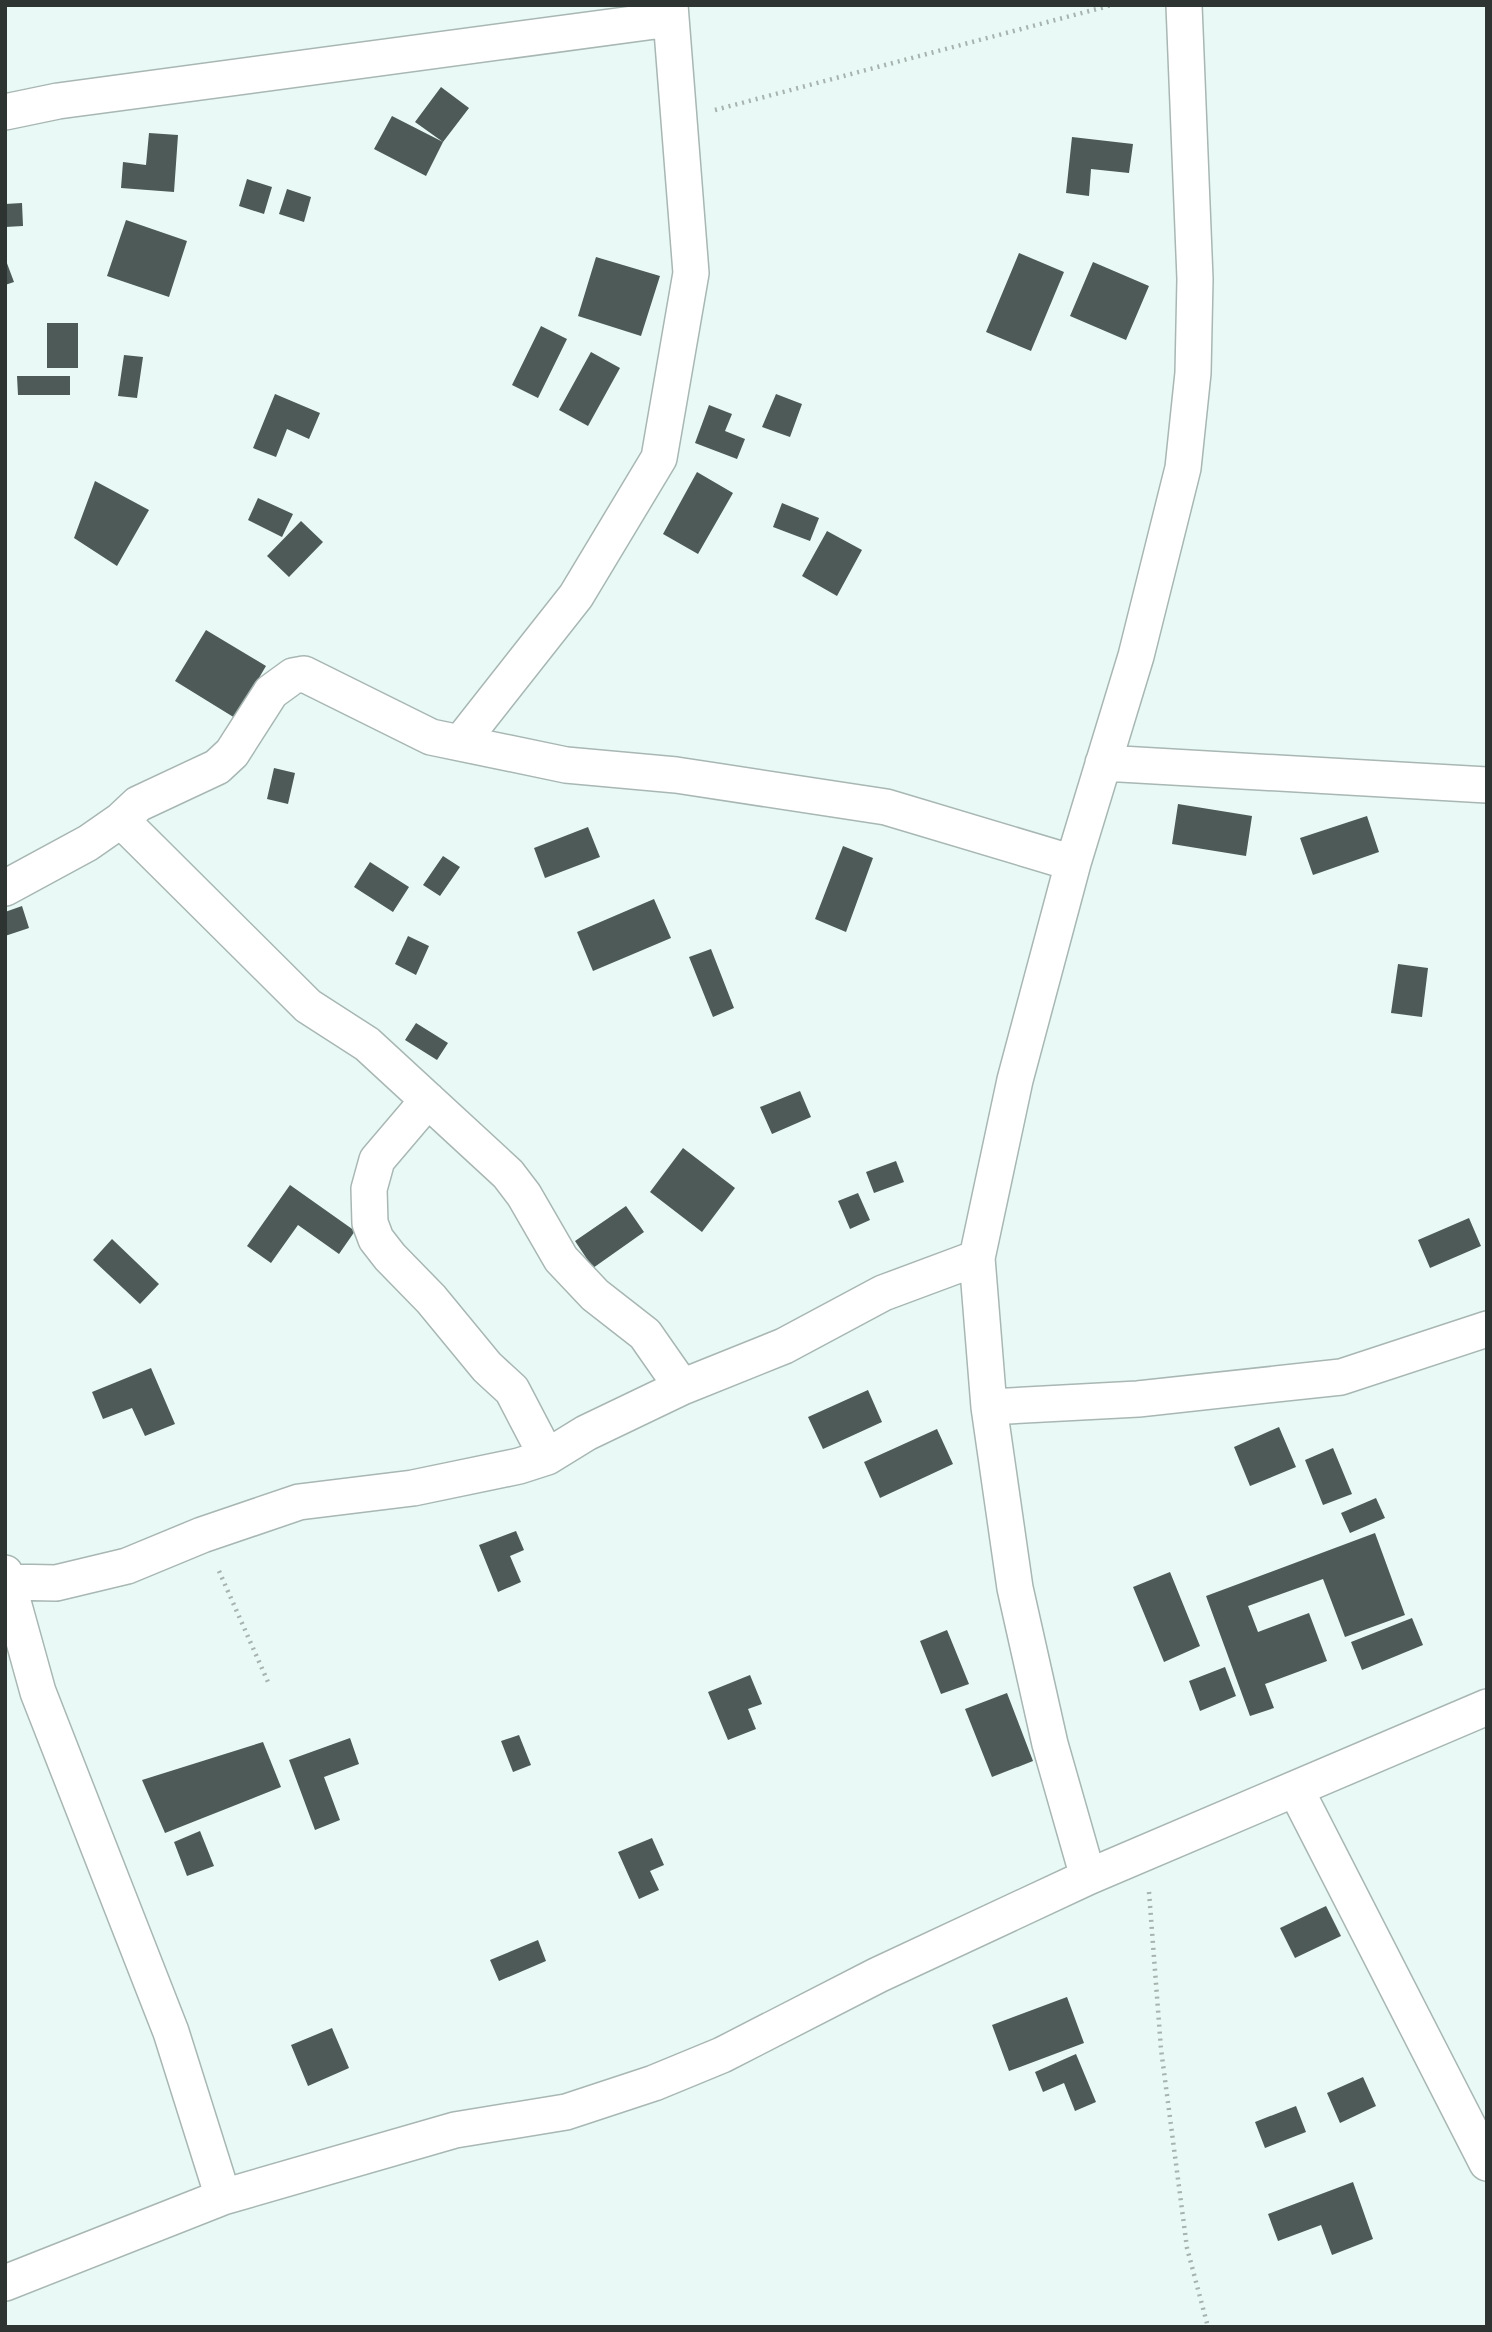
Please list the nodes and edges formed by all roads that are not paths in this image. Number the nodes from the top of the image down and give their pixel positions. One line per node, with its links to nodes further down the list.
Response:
1 (1184, 5): 5 (street)
2 (670, 12): 3 (street); 4 (street)
3 (5, 112)
4 (461, 741): 7 (street); 8 (street)
5 (1103, 763): 6 (street); 8 (street)
6 (1487, 785)
7 (121, 820): 9 (street); 10 (street)
8 (1073, 863): 11 (street)
9 (5, 888)
10 (428, 1100): 13 (street); 15 (street)
11 (977, 1258): 13 (street); 14 (street)
12 (1487, 1329): 14 (street)
13 (682, 1387): 15 (street)
14 (989, 1407): 19 (street)
15 (547, 1457): 16 (street)
16 (6, 1578): 21 (street)
17 (1487, 1707): 18 (street)
18 (1296, 1790): 19 (street); 20 (street)
19 (1088, 1877): 21 (street)
20 (1487, 2163)
21 (223, 2197): 22 (street)
22 (5, 2283)

